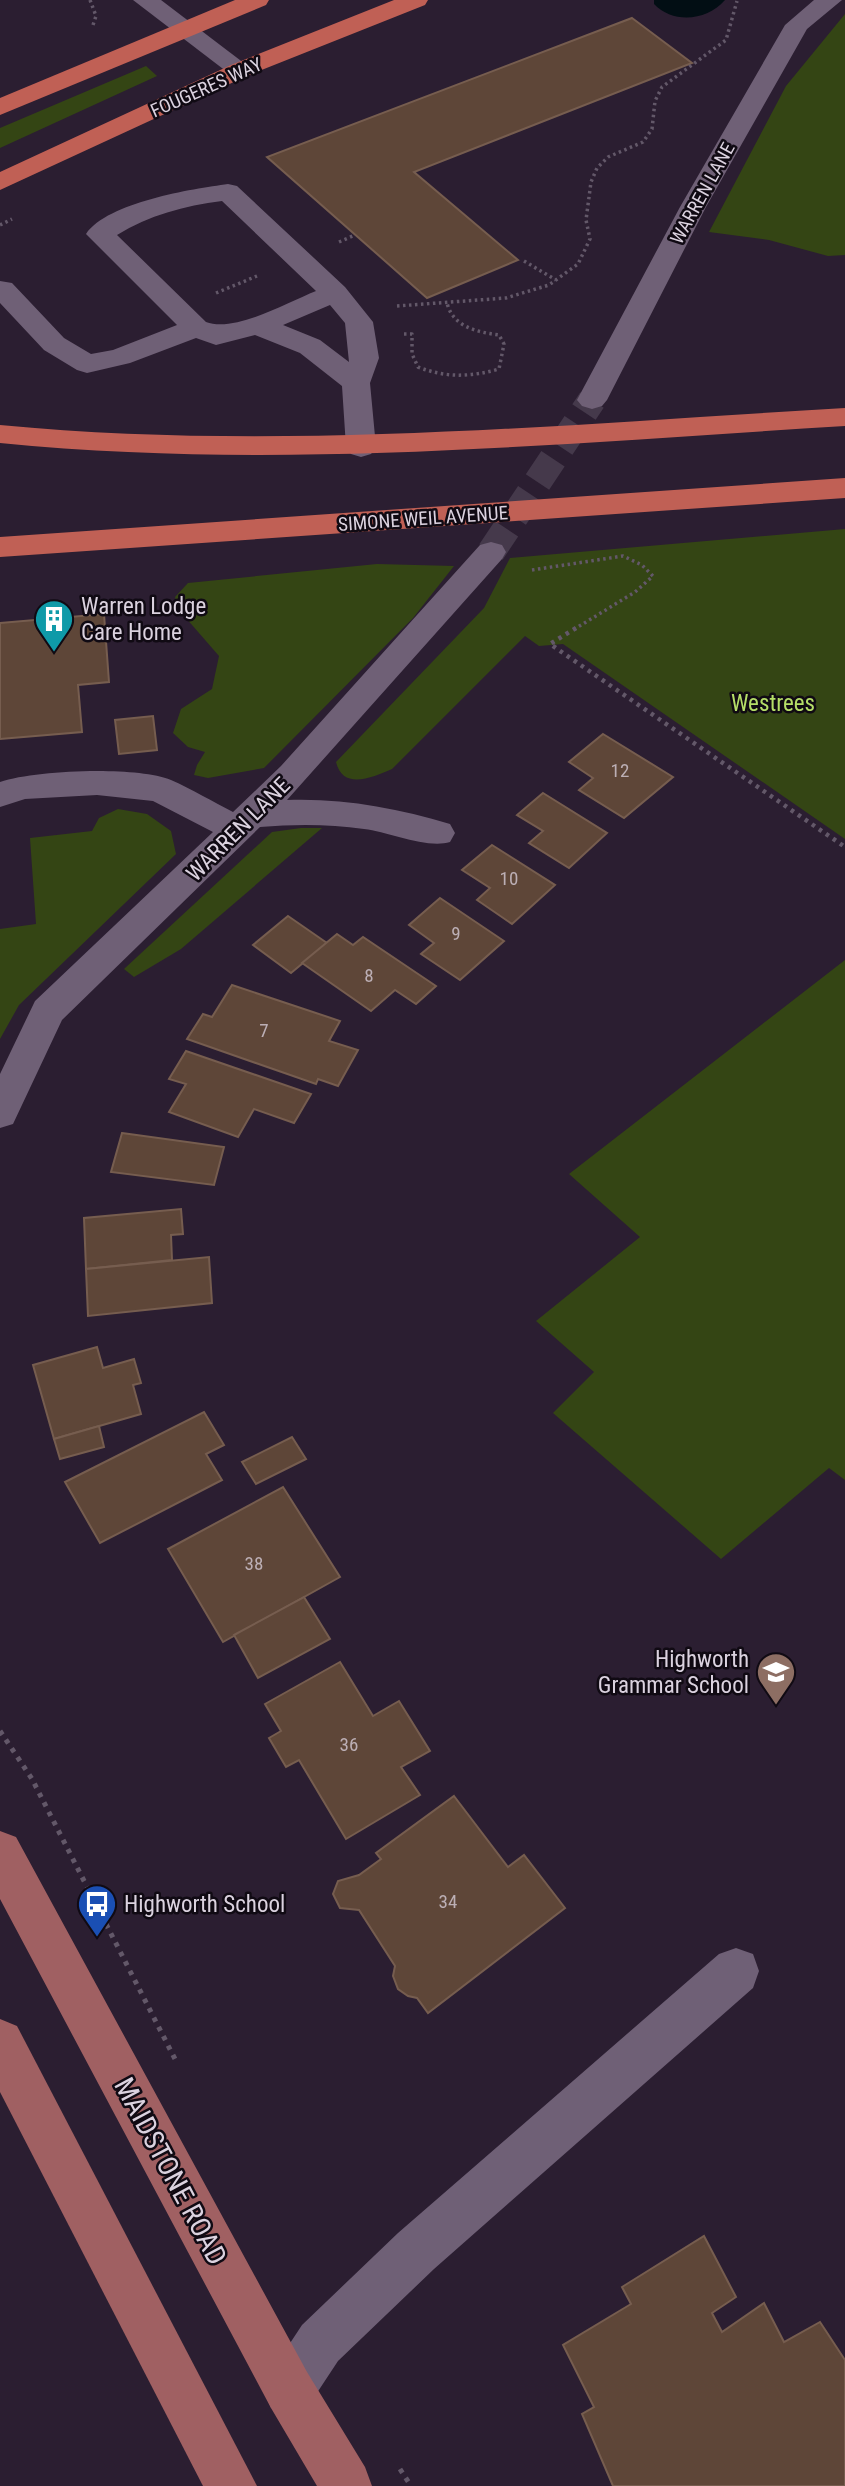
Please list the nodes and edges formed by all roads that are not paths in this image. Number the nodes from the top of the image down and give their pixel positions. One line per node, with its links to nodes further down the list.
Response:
1 (145, 0): 5 (street)
2 (257, 0): 5 (highway)
3 (416, 0): 6 (highway, FOUGERES WAY)
4 (830, 0): 14 (street, WARREN LANE)
5 (182, 29): 6 (street); 7 (highway)
6 (240, 70): 8 (highway, FOUGERES WAY)
7 (0, 107)
8 (0, 182)
9 (2, 289): 12 (street)
10 (340, 300): 11 (street); 12 (street); 13 (street)
11 (256, 326): 12 (street); 13 (street)
12 (196, 328)
13 (356, 383): 17 (street)
14 (592, 400)
15 (845, 416): 17 (highway)
16 (0, 434): 17 (highway)
17 (360, 447)
18 (845, 488): 19 (highway, SIMONE WEIL AVENUE)
19 (0, 547)
20 (491, 552): 22 (street, WARREN LANE)
21 (0, 795): 22 (street)
22 (246, 823): 23 (street); 24 (street, WARREN LANE)
23 (438, 833)
24 (0, 1113)
25 (0, 1853): 28 (main road, MAIDSTONE ROAD)
26 (736, 1971): 28 (street)
27 (0, 2043): 29 (main road)
28 (289, 2390): 30 (main road, MAIDSTONE ROAD)
29 (231, 2486)
30 (346, 2486)

